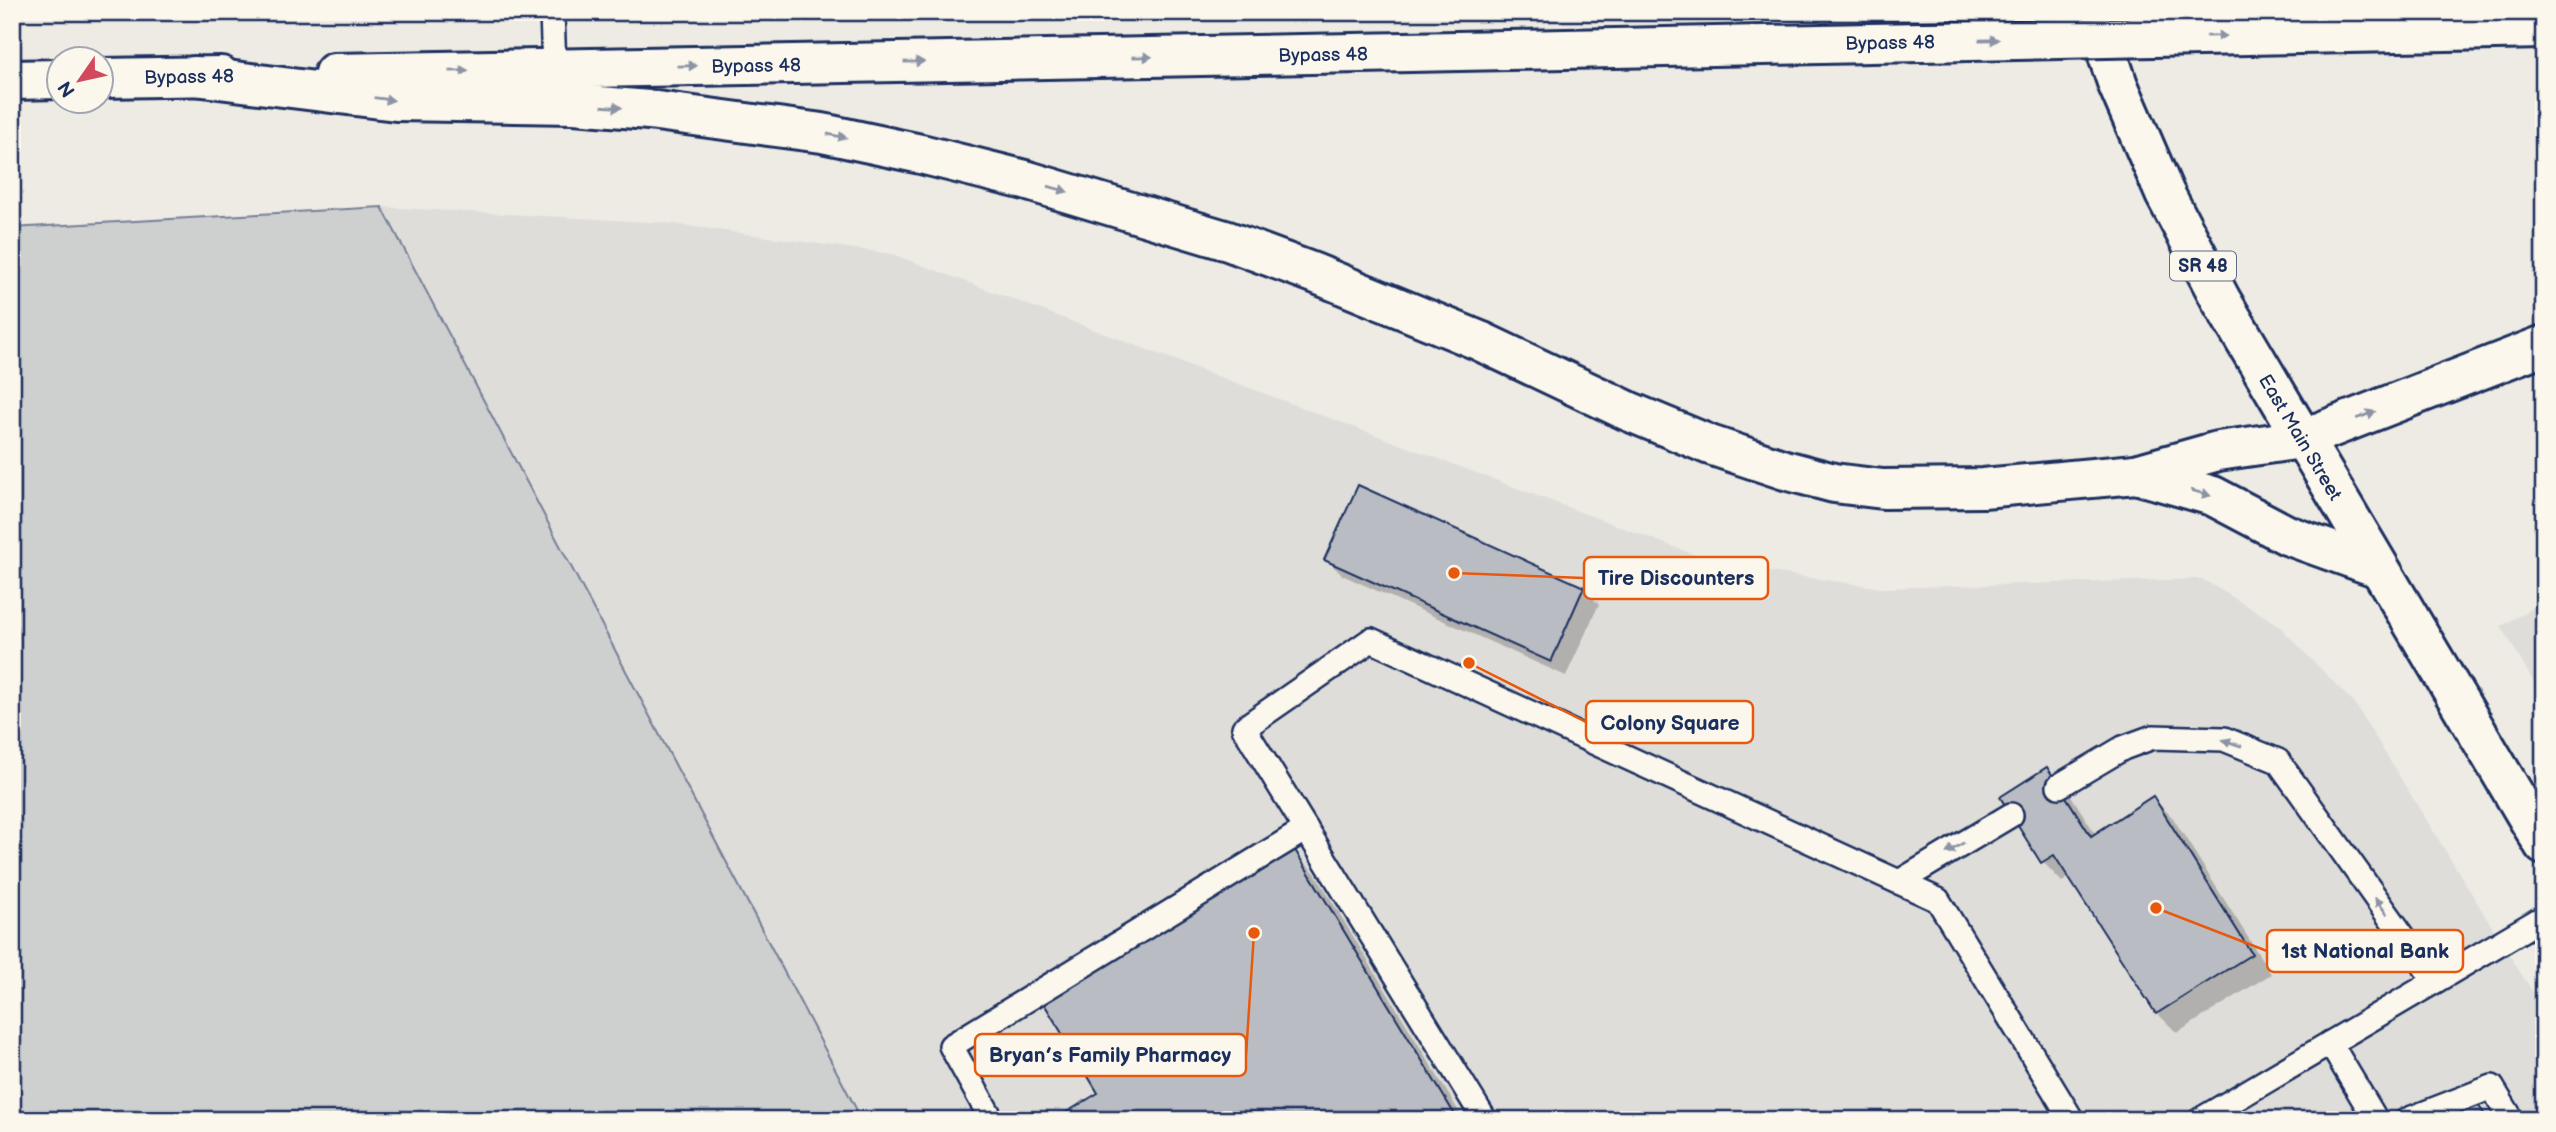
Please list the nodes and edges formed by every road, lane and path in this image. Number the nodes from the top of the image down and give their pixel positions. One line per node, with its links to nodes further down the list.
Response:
1 (552, 12): 4 (lane)
2 (2093, 12): 10 (main road, East Main Street / SR 48)
3 (2544, 29): 4 (main road, Bypass 48, one-way to 3, bridge)
4 (554, 69): 5 (main road, Bypass 48, one-way to 4)
5 (195, 76): 6 (main road, Bypass 48); 11 (main road, one-way to 11)
6 (116, 78)
7 (46, 79): 8 (main road)
8 (12, 80)
9 (2544, 345): 10 (main road, one-way to 9)
10 (2302, 439): 11 (main road); 12 (main road, East Main Street / SR 48)
11 (2136, 474): 12 (main road, one-way to 12)
12 (2379, 568): 16 (main road, East Main Street / SR 48)
13 (2059, 786): 19 (lane, one-way to 13)
14 (2011, 815): 17 (lane, one-way to 17)
15 (1306, 829): 17 (lane); 21 (lane); 22 (lane)
16 (2544, 845)
17 (1899, 882): 23 (lane)
18 (2544, 917): 19 (lane)
19 (2435, 981): 20 (lane)
20 (2330, 1043): 24 (lane); 25 (lane)
21 (992, 1120)
22 (1485, 1120)
23 (2072, 1120)
24 (2200, 1120)
25 (2376, 1120)
26 (2407, 1120): 27 (lane)
27 (2512, 1120)

